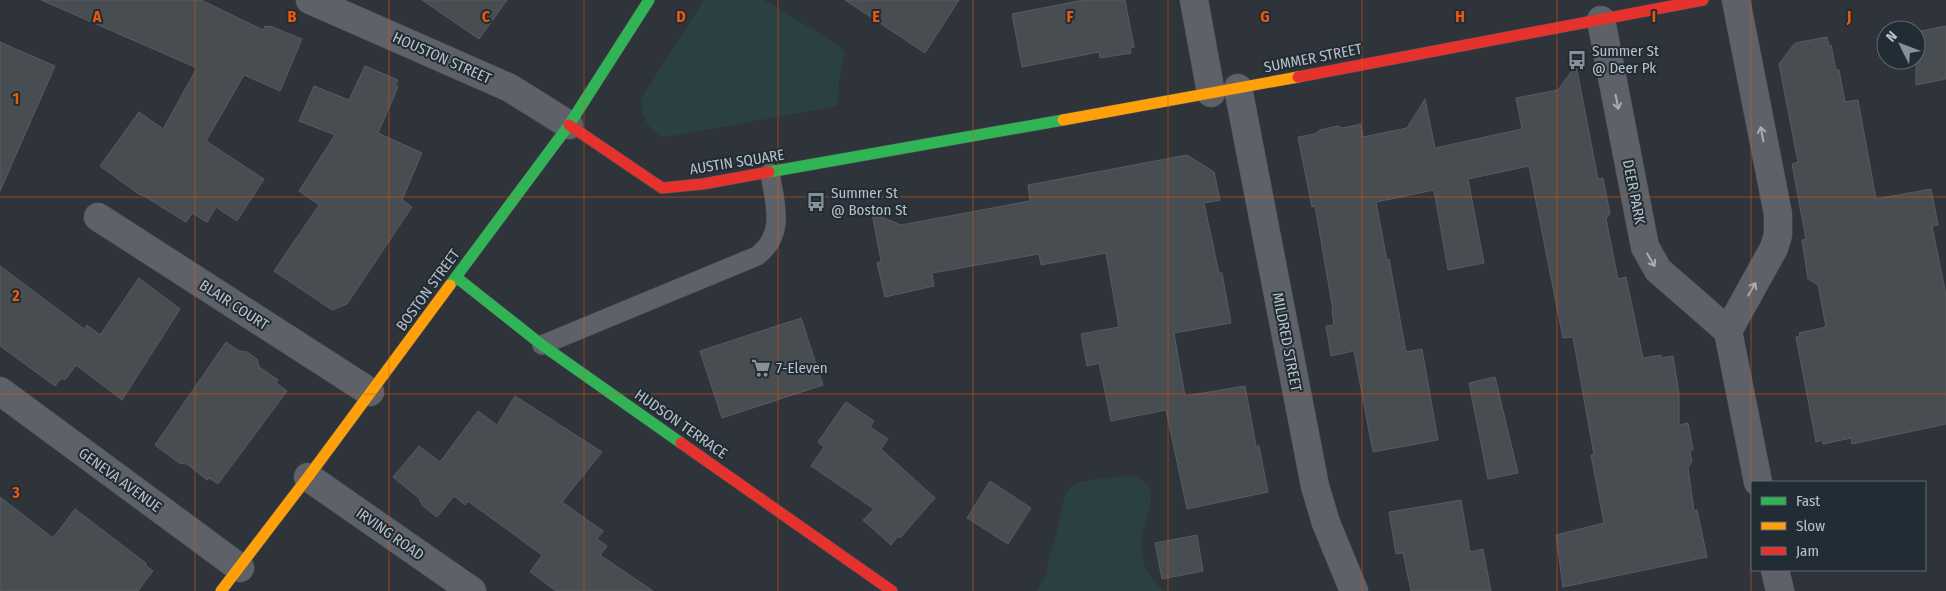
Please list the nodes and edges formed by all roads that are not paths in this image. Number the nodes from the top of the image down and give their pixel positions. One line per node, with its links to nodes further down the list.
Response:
1 (310, 0): 9 (street, HOUSTON STREET)
2 (649, 0): 9 (main road, BOSTON STREET)
3 (1194, 0): 8 (street)
4 (1703, 0): 6 (main road, SUMMER STREET)
5 (1736, 0): 14 (street, one-way to 5)
6 (1601, 20): 7 (main road, SUMMER STREET); 14 (street, DEER PARK, one-way to 14)
7 (1238, 88): 8 (main road, SUMMER STREET); 25 (street, MILDRED STREET)
8 (1211, 93): 10 (main road, SUMMER STREET)
9 (570, 125): 11 (main road, AUSTIN SQUARE); 13 (main road, BOSTON STREET)
10 (927, 144): 11 (main road, AUSTIN SQUARE)
11 (770, 173): 15 (lane)
12 (98, 217): 17 (street, BLAIR COURT)
13 (456, 277): 15 (main road, HUDSON TERRACE); 17 (main road, BOSTON STREET)
14 (1728, 331): 19 (street)
15 (542, 345): 24 (main road, HUDSON TERRACE)
16 (0, 392): 20 (street, GENEVA AVENUE)
17 (370, 392): 18 (main road, BOSTON STREET)
18 (308, 477): 20 (main road, BOSTON STREET); 23 (street, IRVING ROAD)
19 (1758, 481)
20 (240, 568): 22 (main road, BOSTON STREET)
21 (1775, 571): 26 (street)
22 (221, 591)
23 (472, 591)
24 (892, 591)
25 (1354, 591)
26 (1780, 591)

